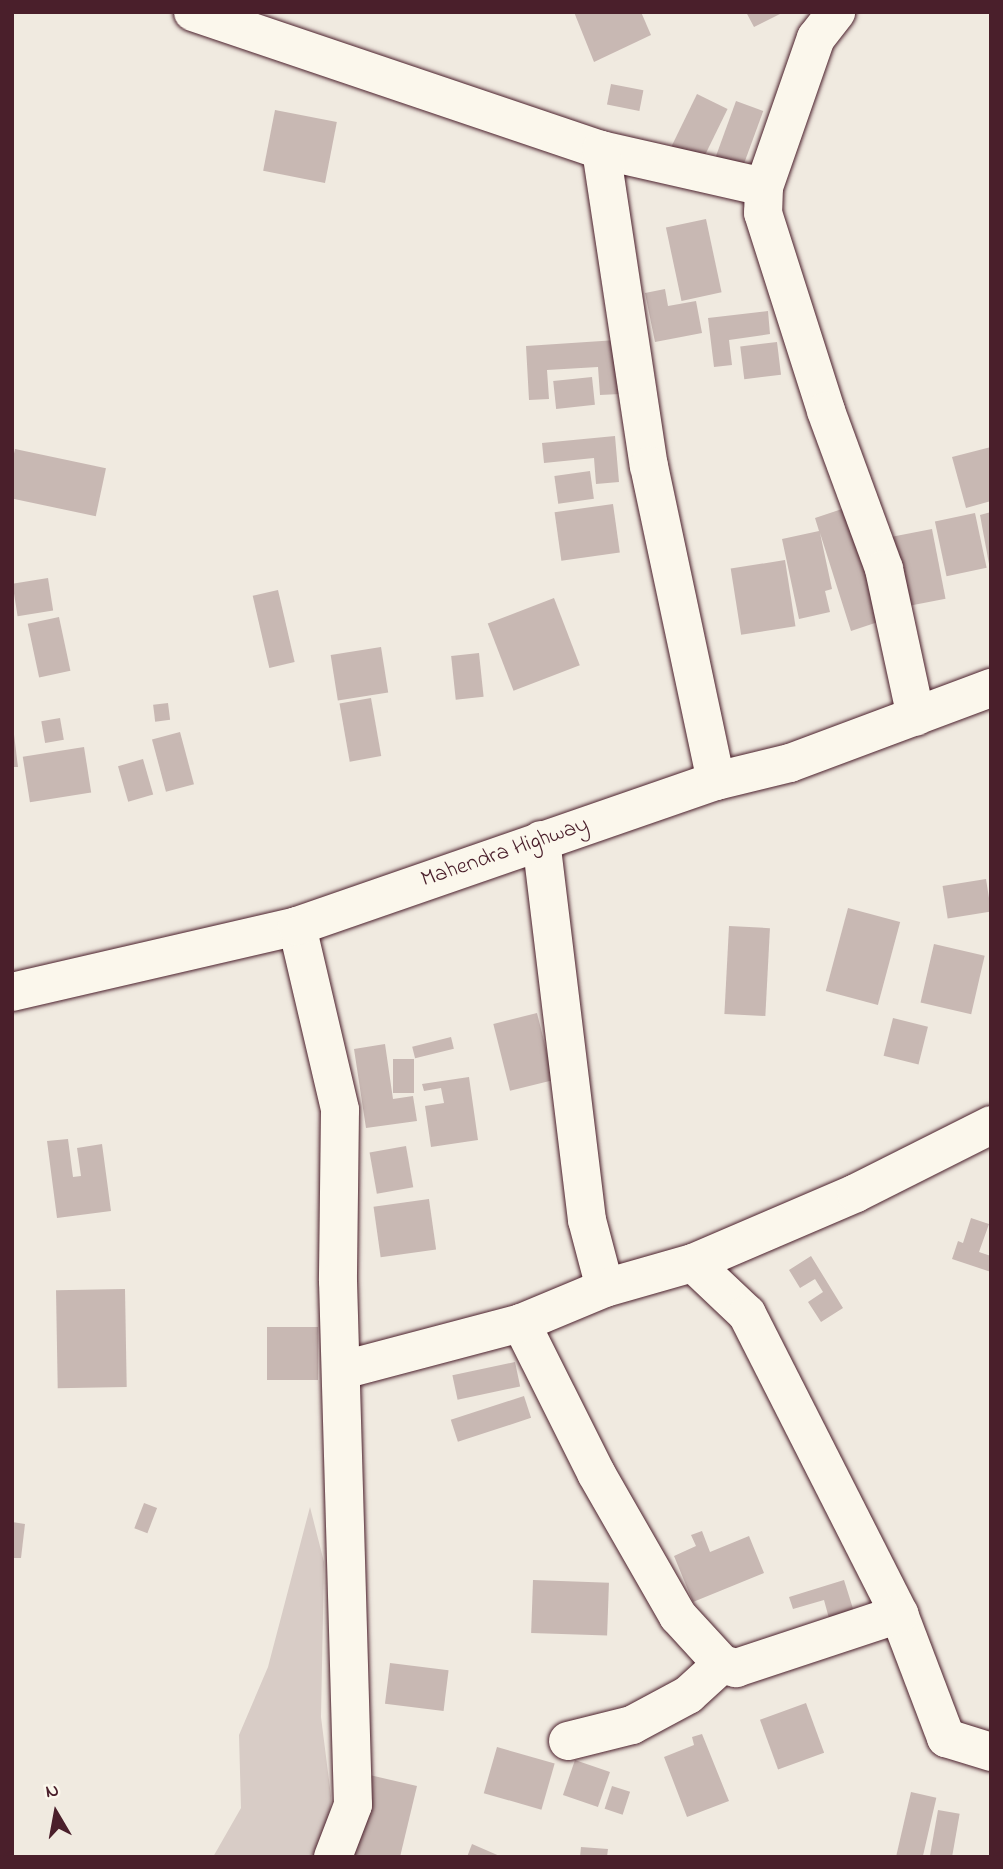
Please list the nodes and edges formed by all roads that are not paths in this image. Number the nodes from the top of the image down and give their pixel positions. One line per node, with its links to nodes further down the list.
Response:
1 (193, 12): 3 (main road)
2 (836, 12): 4 (main road)
3 (601, 150): 4 (main road); 7 (main road)
4 (764, 187): 6 (main road)
5 (991, 688): 6 (main road, Mahendra Highway)
6 (916, 717): 7 (main road, Mahendra Highway)
7 (716, 782): 8 (main road, Mahendra Highway)
8 (541, 840): 9 (main road, Mahendra Highway); 13 (main road)
9 (298, 926): 10 (main road, Mahendra Highway); 15 (main road)
10 (13, 988)
11 (991, 1125): 12 (main road)
12 (693, 1263): 13 (main road); 16 (main road)
13 (605, 1288): 14 (main road)
14 (521, 1323): 15 (main road); 17 (main road)
15 (343, 1370): 20 (main road)
16 (899, 1614): 17 (main road); 19 (main road)
17 (722, 1664): 18 (main road)
18 (568, 1741)
19 (991, 1752)
20 (333, 1857)

